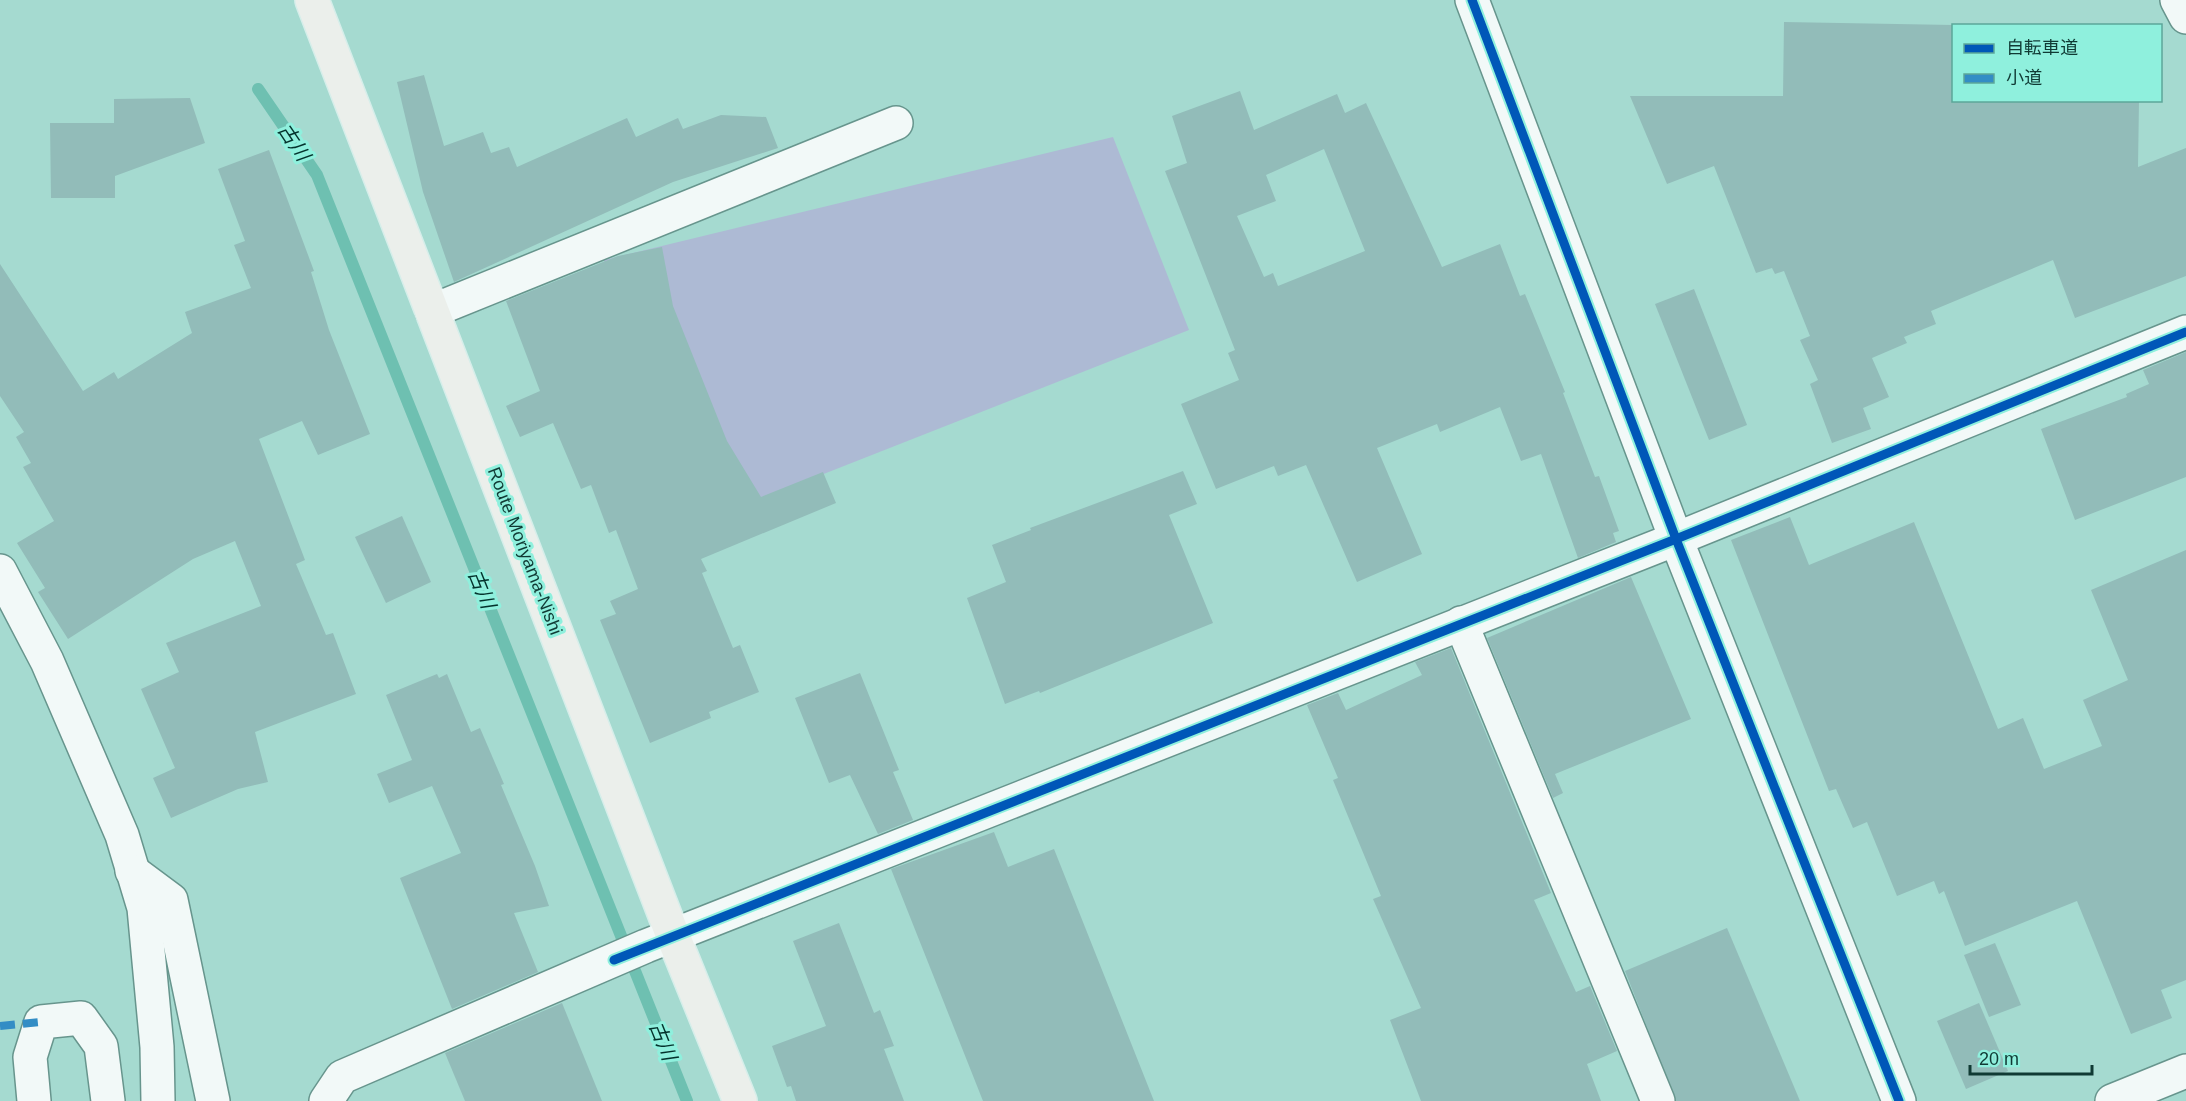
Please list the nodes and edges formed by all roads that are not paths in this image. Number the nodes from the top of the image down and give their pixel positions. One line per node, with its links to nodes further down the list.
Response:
1 (312, 0): 6 (main road, Route Moriyama-Nishi)
2 (1472, 0): 8 (street)
3 (2177, 0): 4 (street)
4 (2186, 17)
5 (896, 123): 6 (street)
6 (432, 311): 12 (main road, Route Moriyama-Nishi)
7 (2186, 332): 8 (street)
8 (1676, 539): 10 (street); 21 (street)
9 (0, 571): 11 (street)
10 (1461, 623): 12 (street); 20 (street)
11 (132, 871): 16 (street); 17 (street)
12 (660, 941): 18 (street); 19 (main road, Route Moriyama-Nishi)
13 (2186, 1071): 22 (street)
14 (34, 1101): 15 (street)
15 (108, 1101)
16 (158, 1101)
17 (213, 1101)
18 (326, 1101)
19 (740, 1101)
20 (1658, 1101)
21 (1899, 1101)
22 (2112, 1101)

